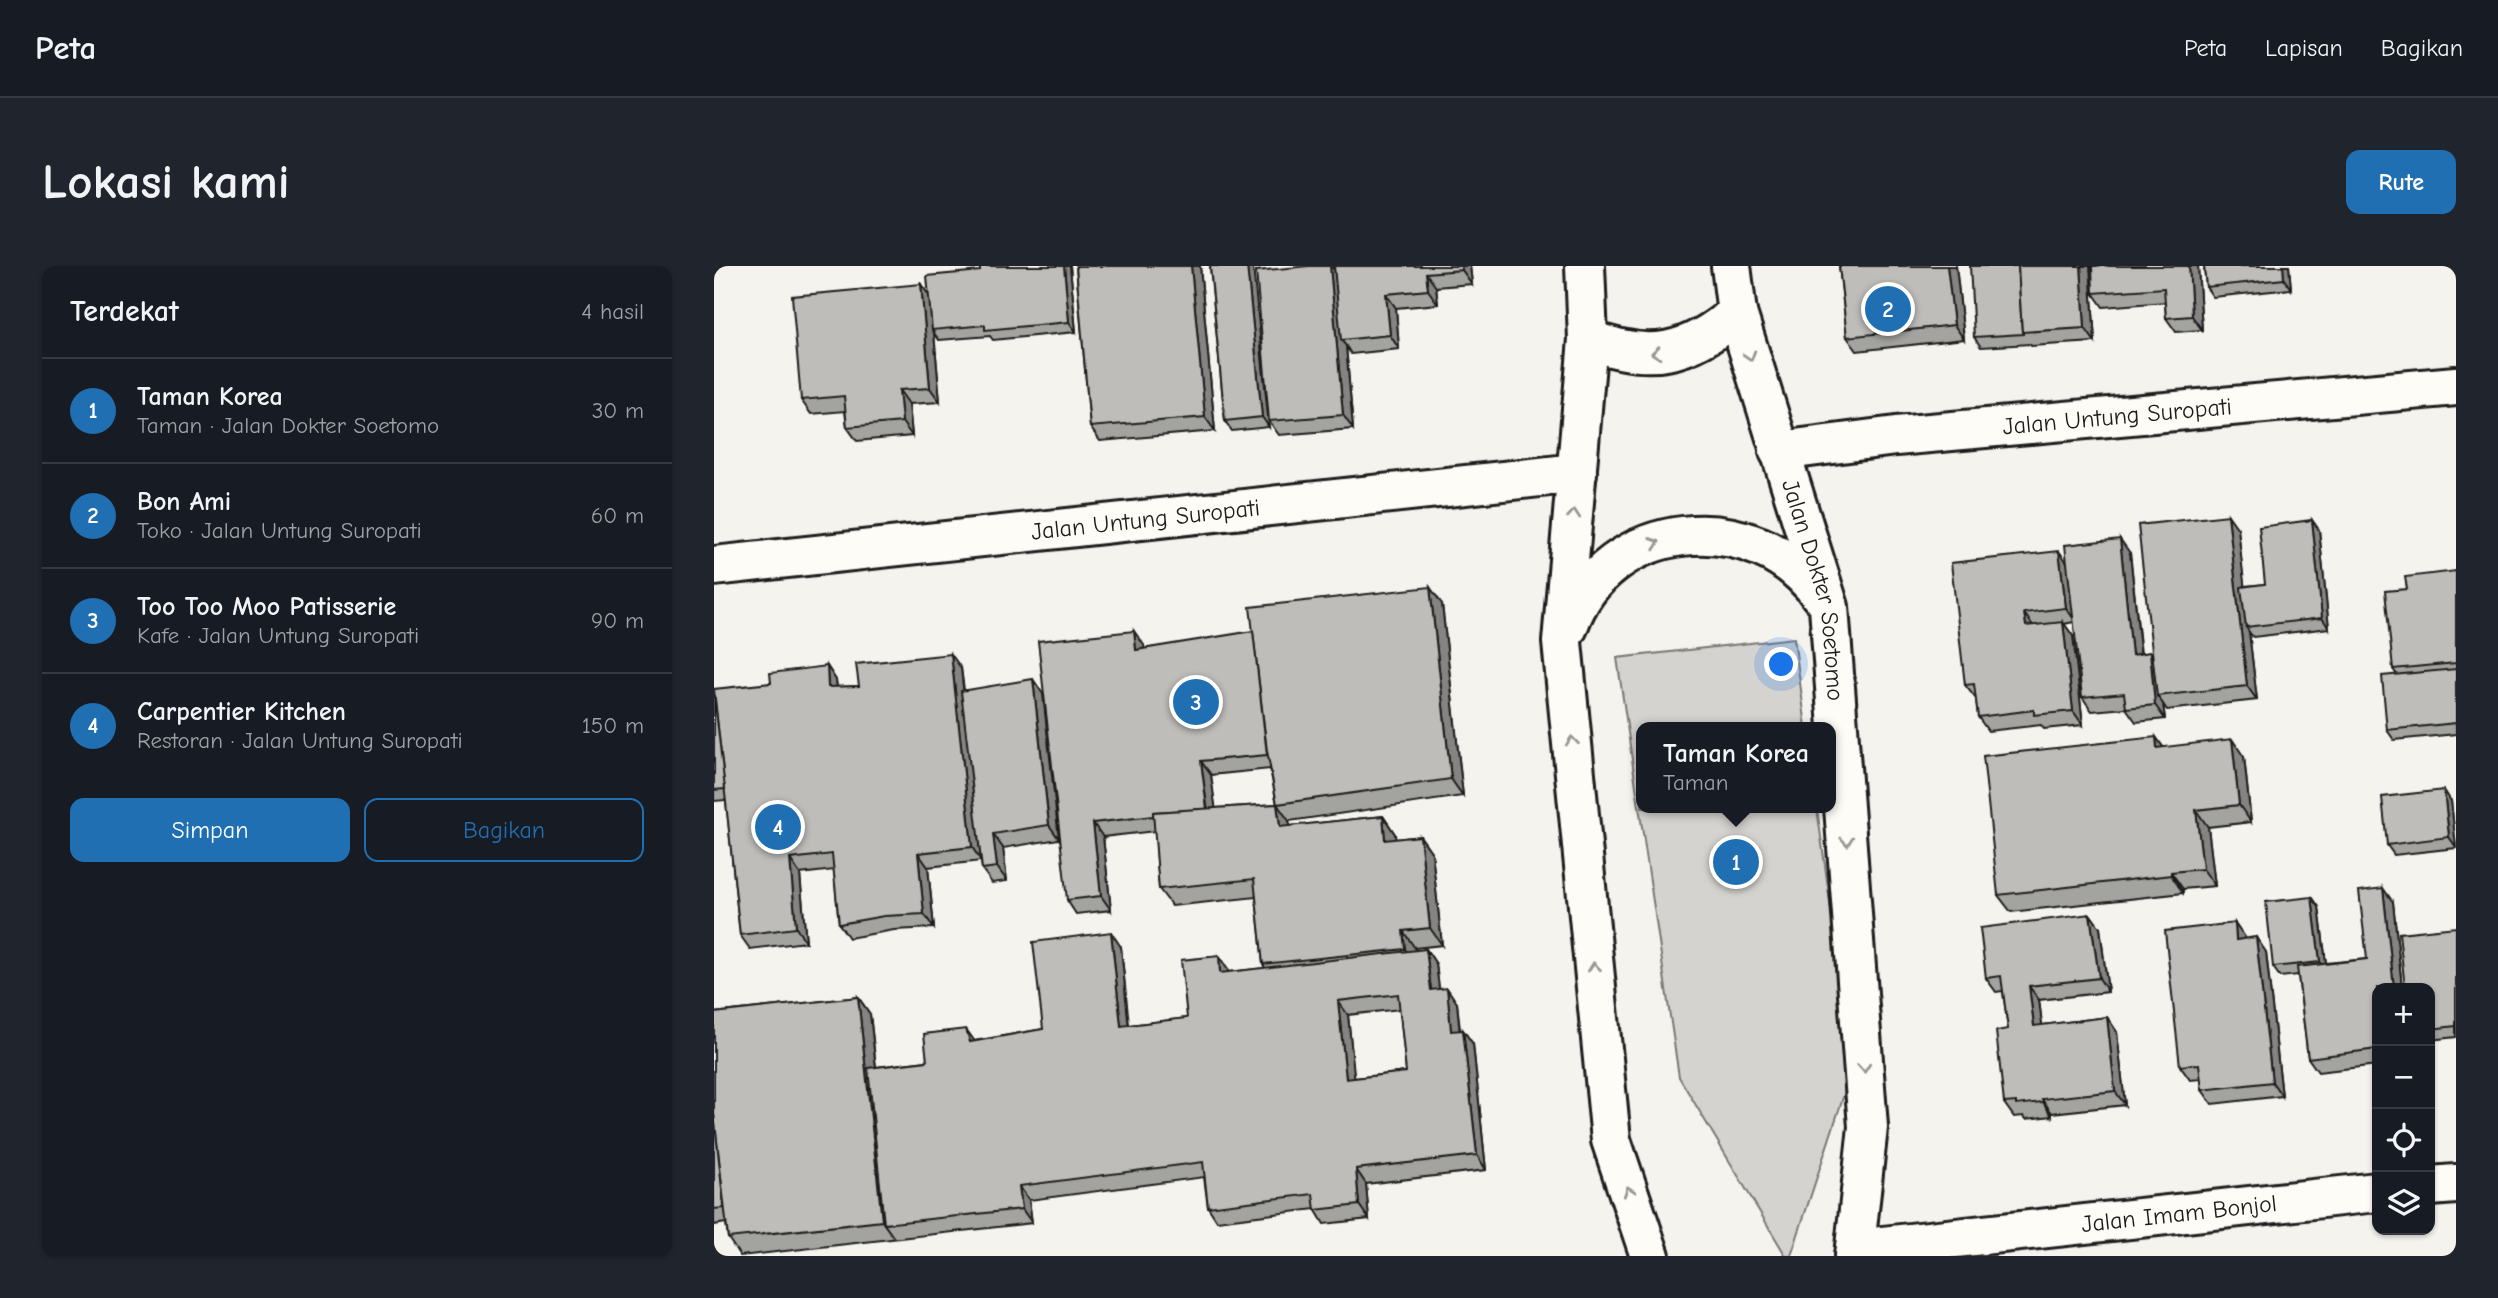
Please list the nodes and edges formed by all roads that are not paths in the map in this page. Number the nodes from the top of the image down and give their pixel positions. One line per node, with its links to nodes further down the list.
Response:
1 (1585, 266): 4 (main road)
2 (1731, 266): 3 (main road, Jalan Dokter Soetomo)
3 (1737, 313): 4 (main road, one-way to 4); 6 (main road, Jalan Dokter Soetomo, one-way to 6)
4 (1588, 339): 7 (main road)
5 (2456, 386): 6 (main road, Jalan Untung Suropati)
6 (1779, 452): 9 (main road, Jalan Dokter Soetomo)
7 (1577, 473): 8 (main road, Jalan Untung Suropati); 10 (main road, one-way to 7)
8 (714, 566)
9 (1829, 607): 10 (main road, one-way to 9); 14 (main road, Jalan Dokter Soetomo, one-way to 14)
10 (1562, 642): 15 (main road, one-way to 10)
11 (2456, 1184): 12 (main road)
12 (2435, 1186)
13 (2372, 1193): 14 (main road, Jalan Imam Bonjol)
14 (1874, 1251)
15 (1650, 1256)

